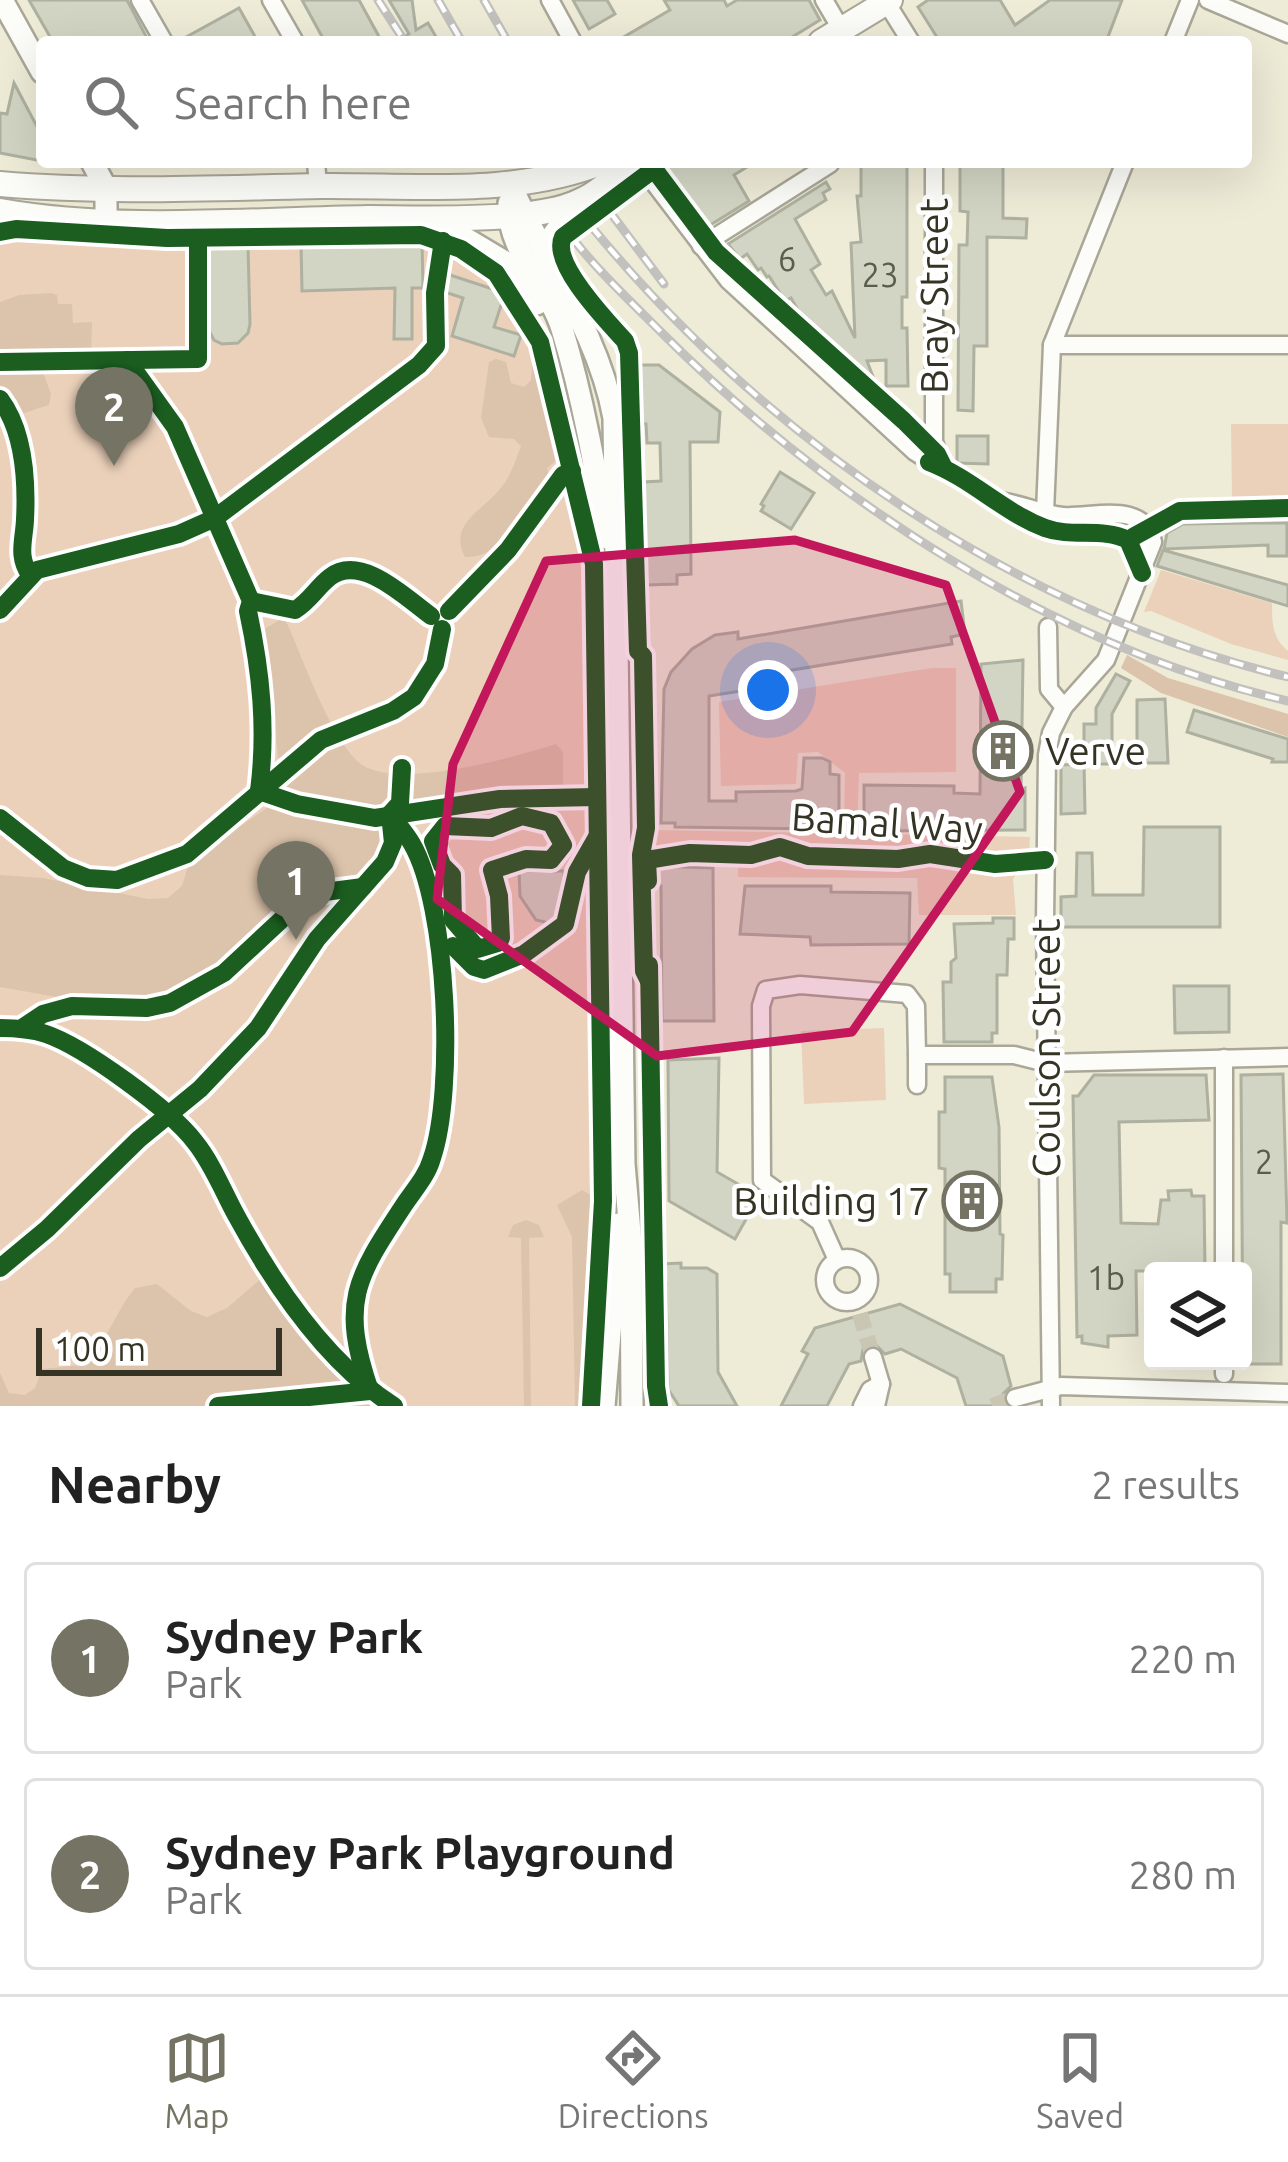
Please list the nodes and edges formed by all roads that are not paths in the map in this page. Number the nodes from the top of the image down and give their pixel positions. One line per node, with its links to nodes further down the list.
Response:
1 (2, 0): 9 (main road)
2 (140, 0): 11 (street)
3 (271, 0): 12 (street)
4 (550, 0): 13 (street)
5 (824, 0): 14 (street)
6 (1190, 0): 16 (street)
7 (1208, 0): 10 (street)
8 (888, 1): 14 (highway); 15 (street)
9 (9, 24): 17 (main road)
10 (1288, 34)
11 (161, 36)
12 (292, 36)
13 (570, 36)
14 (831, 36)
15 (907, 36)
16 (1175, 36)
17 (36, 63)
18 (95, 168): 28 (main road)
19 (585, 168): 26 (highway)
20 (623, 168): 29 (highway)
21 (642, 168): 34 (street)
22 (824, 168): 34 (street)
23 (934, 168): 39 (street, Bray Street)
24 (1124, 168): 36 (street)
25 (317, 174): 26 (highway); 28 (highway)
26 (510, 183): 31 (main road)
27 (0, 184): 28 (highway)
28 (106, 188): 33 (main road)
29 (577, 203): 31 (highway); 35 (main road)
30 (2, 213): 33 (highway)
31 (516, 214): 32 (highway); 35 (main road); 38 (main road)
32 (431, 218): 33 (highway); 38 (main road)
33 (106, 220)
34 (701, 246): 40 (street)
35 (545, 254): 47 (main road)
36 (1052, 345): 37 (street); 44 (street)
37 (1288, 345)
38 (569, 362): 47 (main road)
39 (934, 429): 40 (street, Bray Street); 41 (street, Bray Street)
40 (903, 437): 41 (street)
41 (944, 468): 42 (street)
42 (998, 502): 44 (street); 46 (street)
43 (1288, 508): 45 (street)
44 (1045, 512): 45 (street)
45 (1149, 528): 46 (street, Coulson Street)
46 (1142, 573): 49 (street, Coulson Street)
47 (615, 586): 55 (main road)
48 (1048, 627): 49 (street)
49 (1064, 707): 53 (street, Coulson Street)
50 (917, 1055): 53 (street); 54 (street); 56 (street)
51 (1288, 1057): 52 (street)
52 (1224, 1058): 53 (street); 57 (street)
53 (1046, 1063): 60 (street, Coulson Street)
54 (917, 1085)
55 (624, 1164): 63 (main road); 64 (main road)
56 (837, 1260): 56 (street)
57 (1224, 1262)
58 (873, 1357): 59 (street)
59 (881, 1384): 65 (street); 66 (street)
60 (1051, 1386): 61 (street); 62 (street); 67 (street, Coulson Street)
61 (1288, 1393)
62 (1015, 1398)
63 (604, 1406)
64 (632, 1406)
65 (862, 1406)
66 (876, 1406)
67 (1052, 1406)

